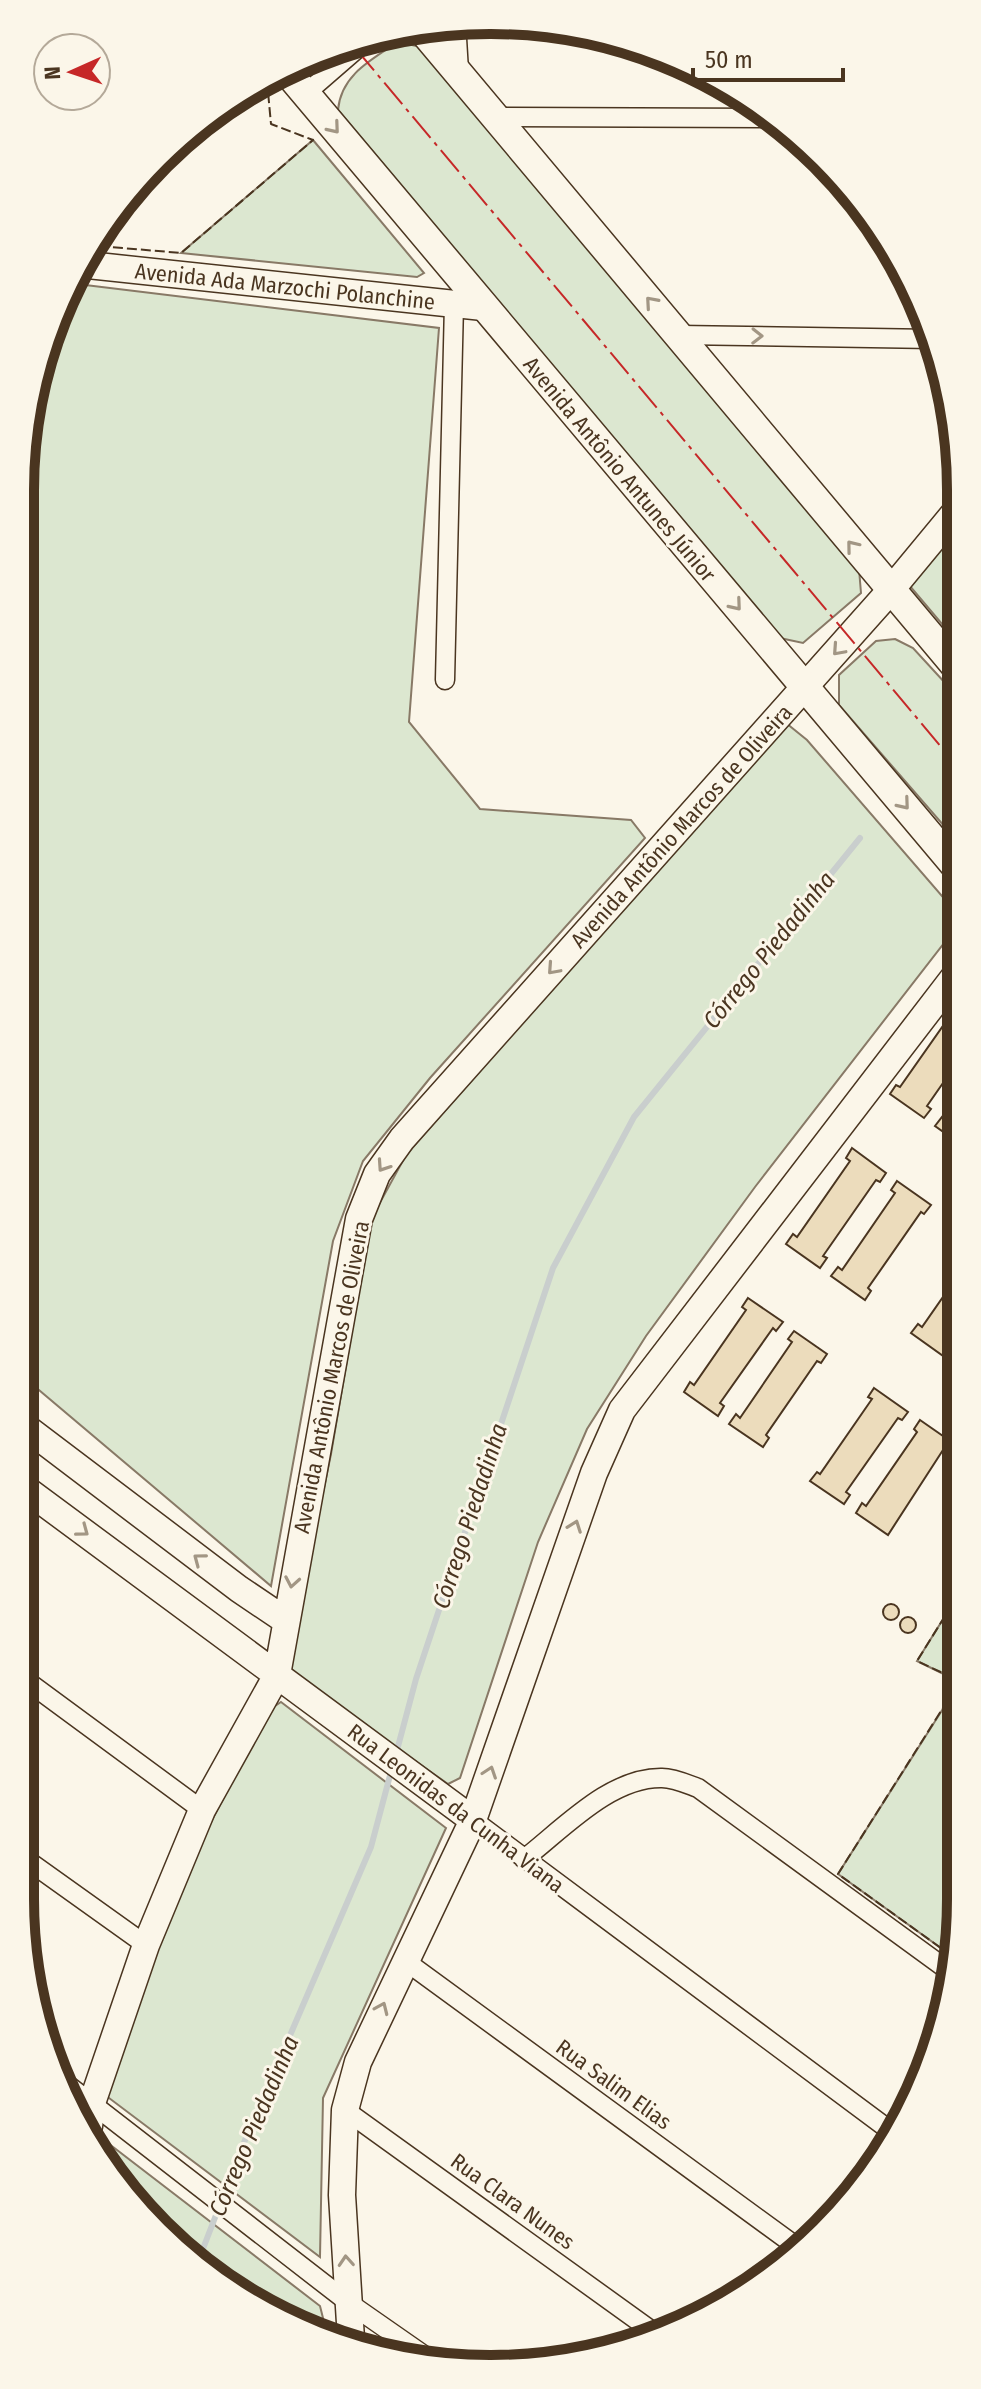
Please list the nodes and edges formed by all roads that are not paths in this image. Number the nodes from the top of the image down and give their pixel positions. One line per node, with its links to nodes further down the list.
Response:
1 (457, 35): 4 (street)
2 (430, 38): 4 (main road)
3 (348, 57): 6 (street)
4 (459, 71): 7 (main road)
5 (293, 79): 6 (main road, Avenida Antônio Antunes Júnior)
6 (305, 94): 11 (main road, Avenida Antônio Antunes Júnior, one-way to 11)
7 (492, 117): 8 (street); 12 (main road, one-way to 7)
8 (754, 118)
9 (93, 266): 10 (main road, Avenida Ada Marzochi Polanchine)
10 (454, 304): 11 (main road, Avenida Ada Marzochi Polanchine); 17 (street)
11 (483, 307): 18 (main road, Avenida Antônio Antunes Júnior, one-way to 18)
12 (679, 335): 13 (street, one-way to 13); 15 (main road, one-way to 12)
13 (921, 339)
14 (947, 522): 15 (main road, Avenida Antônio Marcos de Oliveira)
15 (890, 591): 16 (main road); 18 (main road, Avenida Antônio Marcos de Oliveira, one-way to 18)
16 (947, 656)
17 (445, 680)
18 (805, 686): 19 (main road, Avenida Antônio Antunes Júnior, one-way to 19); 23 (main road, Avenida Antônio Marcos de Oliveira, one-way to 23)
19 (947, 856)
20 (947, 986): 27 (main road, one-way to 20)
21 (34, 1434): 23 (main road, one-way to 21)
22 (34, 1495): 24 (main road, Rua Leonidas da Cunha Viana, one-way to 24)
23 (285, 1620): 24 (main road, Avenida Antônio Marcos de Oliveira)
24 (286, 1682): 26 (main road, Avenida Antônio Marcos de Oliveira); 27 (main road, Rua Leonidas da Cunha Viana)
25 (34, 1686): 26 (street)
26 (202, 1810): 30 (main road, Avenida Antônio Marcos de Oliveira)
27 (473, 1820): 28 (street, Rua Leonidas da Cunha Viana); 31 (main road)
28 (524, 1859): 32 (street); 36 (street, Rua Leonidas da Cunha Viana)
29 (34, 1865): 30 (street)
30 (146, 1945): 35 (main road, Avenida Antônio Marcos de Oliveira)
31 (404, 1960): 34 (main road, one-way to 31); 37 (street, Rua Salim Elias)
32 (942, 1966)
33 (80, 2098): 35 (street)
34 (345, 2110): 38 (main road, one-way to 34); 39 (street, Rua Clara Nunes)
35 (98, 2116): 38 (street)
36 (886, 2127)
37 (791, 2242)
38 (349, 2303): 40 (main road); 41 (street)
39 (647, 2327)
40 (351, 2333)
41 (414, 2348)

